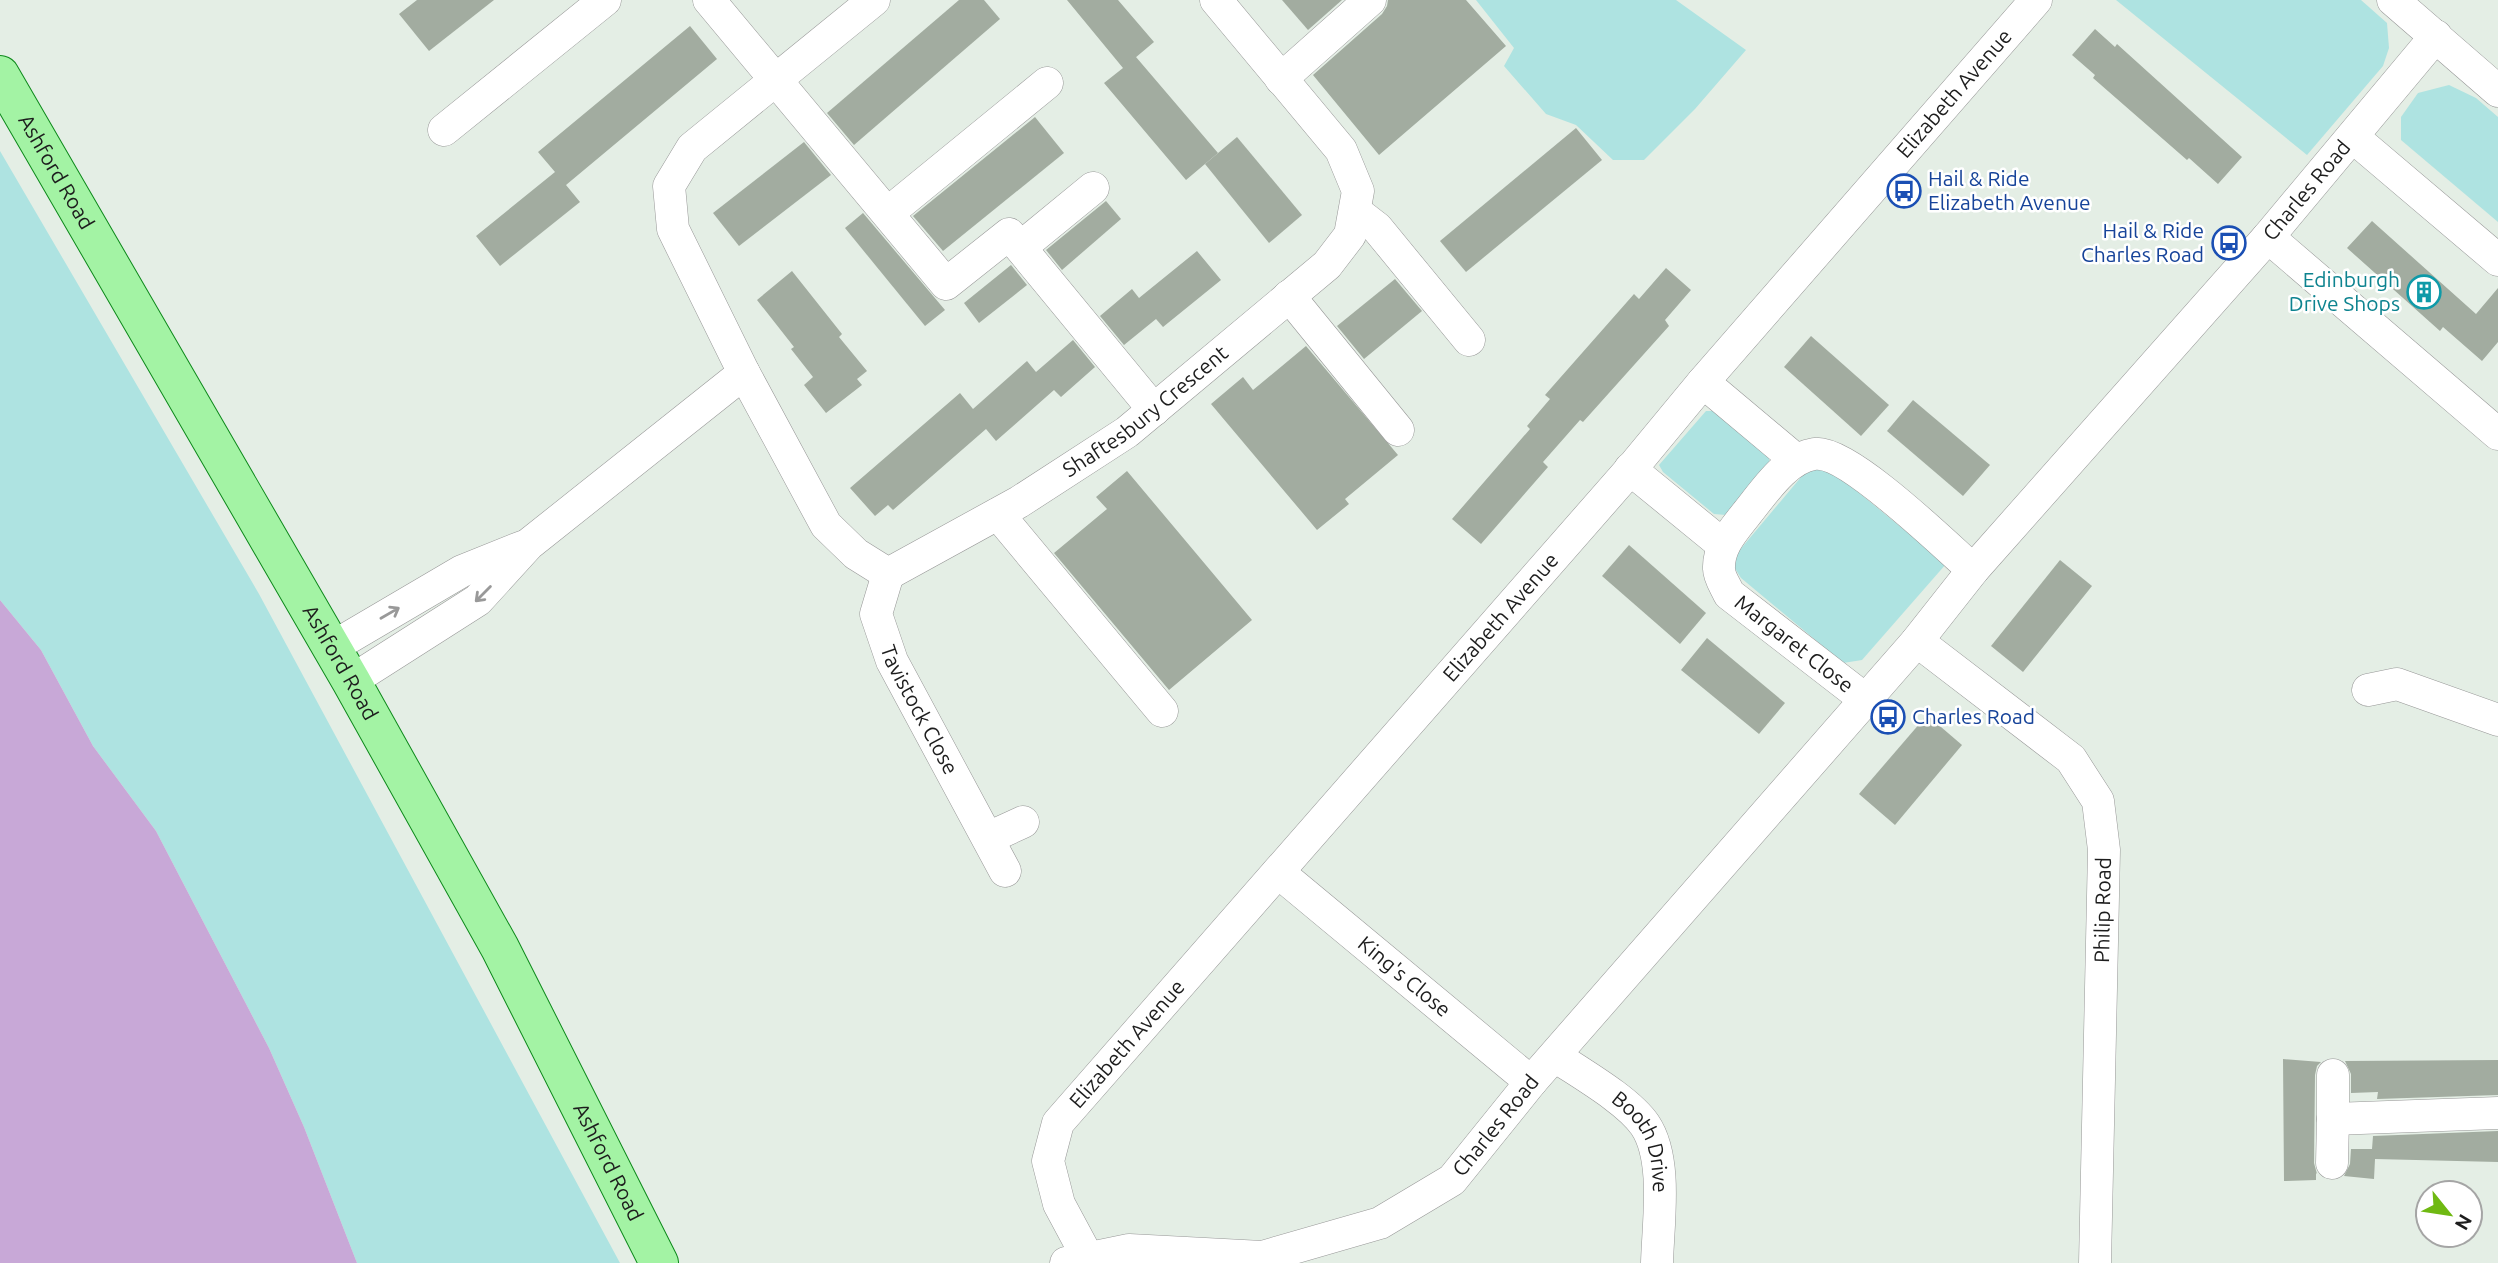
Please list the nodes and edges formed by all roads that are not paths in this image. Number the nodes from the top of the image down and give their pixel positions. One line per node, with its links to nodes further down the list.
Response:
1 (605, 0): 14 (street)
2 (709, 0): 10 (street)
3 (874, 0): 10 (street)
4 (1216, 0): 11 (street, Shaftesbury Crescent)
5 (1370, 0): 11 (street)
6 (2036, 0): 25 (street, Elizabeth Avenue)
7 (2393, 0): 8 (street)
8 (2436, 36): 13 (street); 15 (street, Charles Road)
9 (0, 75): 37 (main road, Ashford Road)
10 (777, 79): 18 (street); 24 (street)
11 (1281, 79): 17 (street, Shaftesbury Crescent)
12 (1047, 83): 18 (street)
13 (2498, 91)
14 (444, 130)
15 (2353, 137): 19 (street, Charles Road); 21 (street)
16 (1093, 188): 20 (street)
17 (1355, 211): 22 (street, Shaftesbury Crescent); 23 (street)
18 (888, 213): 20 (street)
19 (2268, 237): 28 (street); 34 (street, Charles Road)
20 (1021, 247): 26 (street)
21 (2498, 260)
22 (1289, 296): 26 (street, Shaftesbury Crescent); 27 (street)
23 (1469, 340)
24 (744, 373): 32 (street); 35 (street)
25 (1703, 382): 29 (street); 30 (street, Elizabeth Avenue)
26 (1154, 410): 31 (street, Shaftesbury Crescent)
27 (1398, 430)
28 (2498, 435)
29 (1796, 460): 33 (street); 34 (street)
30 (1630, 469): 33 (street); 46 (street, Elizabeth Avenue)
31 (998, 514): 35 (street, Shaftesbury Crescent); 41 (street)
32 (530, 544): 37 (street, one-way to 32); 38 (street, one-way to 38)
33 (1723, 545): 40 (street, Margaret Close)
34 (1973, 570): 36 (street, Charles Road)
35 (888, 574): 44 (street, Tavistock Close)
36 (1917, 641): 40 (street, Charles Road); 56 (street, Philip Road)
37 (331, 648): 38 (main road, Ashford Road)
38 (351, 681): 54 (main road, Ashford Road)
39 (2368, 690): 42 (street)
40 (1866, 700): 47 (street, Charles Road)
41 (1162, 711)
42 (2498, 720)
43 (1023, 822): 44 (street)
44 (988, 838): 45 (street, Tavistock Close)
45 (1005, 871)
46 (1278, 872): 49 (street, King's Close); 53 (street, Elizabeth Avenue)
47 (1555, 1056): 49 (street, Charles Road); 55 (street, Booth Drive)
48 (2333, 1075): 51 (street)
49 (1531, 1082): 53 (street, Charles Road)
50 (2498, 1113): 51 (street)
51 (2333, 1119): 52 (street)
52 (2332, 1163)
53 (1077, 1261)
54 (659, 1263)
55 (1657, 1263)
56 (2095, 1263)

